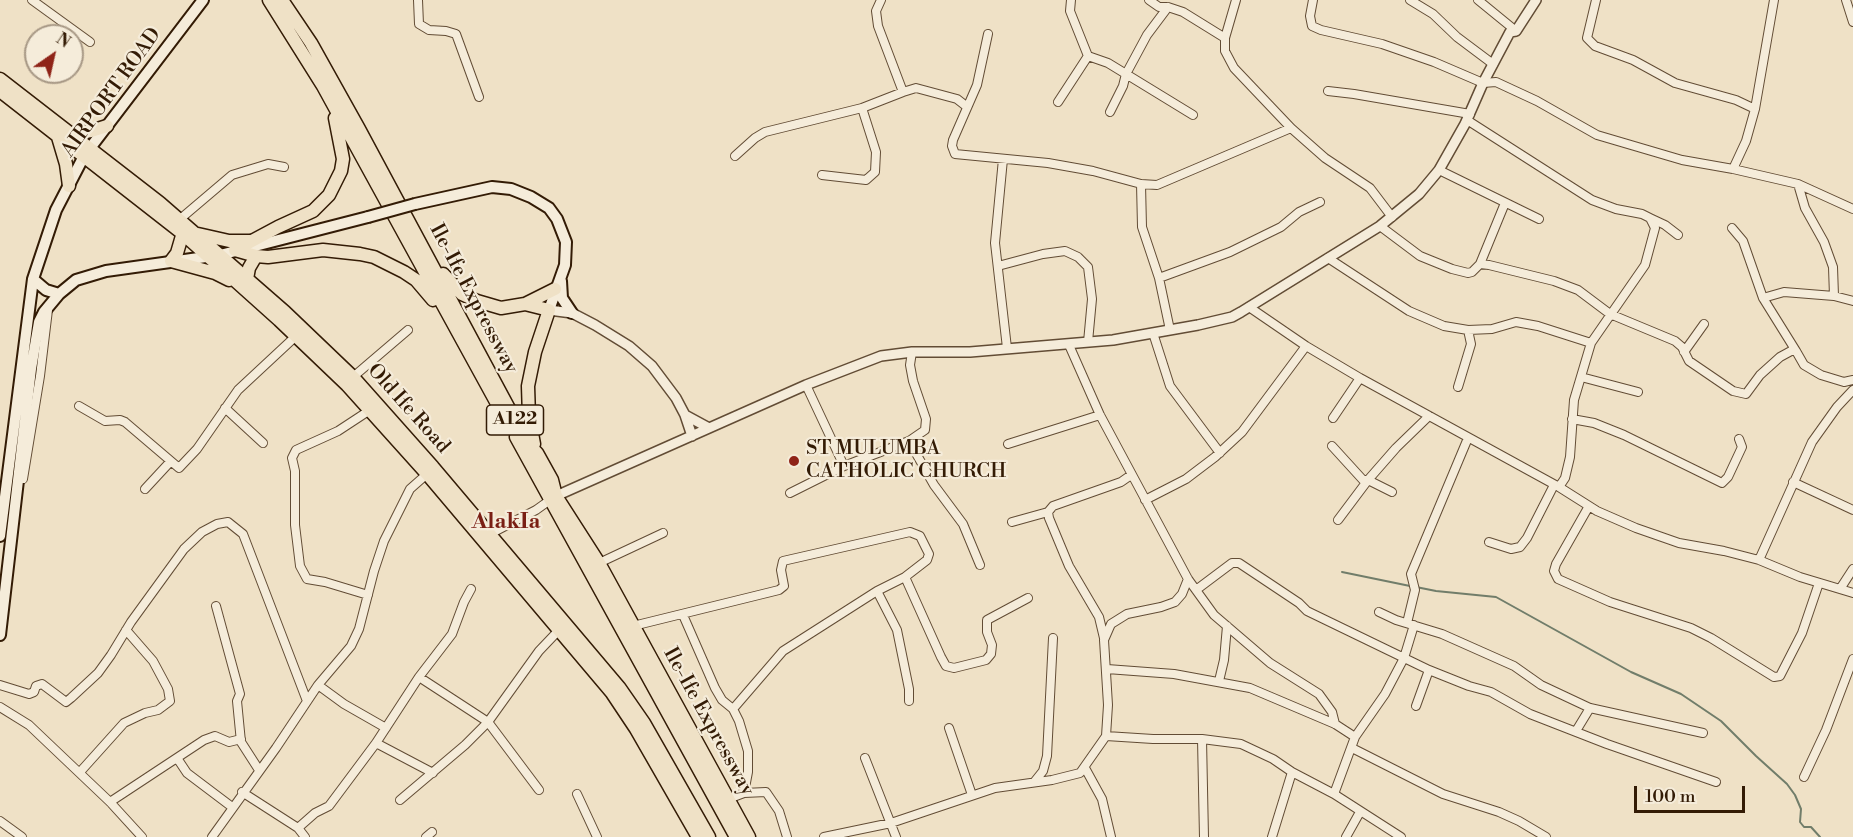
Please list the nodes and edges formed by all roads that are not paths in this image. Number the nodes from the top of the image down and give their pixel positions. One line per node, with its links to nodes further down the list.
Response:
1 (32, 0): 23 (street)
2 (203, 0): 41 (main road, AIRPORT ROAD)
3 (269, 0): 29 (main road, Ile-Ife Expressway / A122)
4 (282, 0): 66 (main road, Ile-Ife Expressway / A122)
5 (418, 0): 33 (street)
6 (881, 0): 32 (street)
7 (1071, 0): 24 (street)
8 (1149, 0): 18 (street)
9 (1176, 0): 18 (street)
10 (1236, 0): 22 (street)
11 (1313, 0): 28 (street)
12 (1410, 0): 25 (street)
13 (1478, 0): 20 (street)
14 (1536, 0): 20 (street)
15 (1596, 0): 37 (street)
16 (1774, 0): 37 (street)
17 (1846, 0): 19 (street)
18 (1171, 8): 22 (street); 26 (street)
19 (1853, 22)
20 (1516, 31): 25 (street)
21 (988, 34): 35 (street)
22 (1225, 38): 42 (street)
23 (90, 42)
24 (1088, 56): 26 (street); 34 (street)
25 (1493, 64): 28 (street)
26 (1126, 74): 38 (street); 39 (street)
27 (0, 79): 43 (main road, Old Ife Road)
28 (1483, 83): 40 (street); 49 (street)
29 (323, 86): 65 (main road); 95 (main road, Ile-Ife Expressway / A122)
30 (0, 91): 44 (main road, Old Ife Road)
31 (1328, 91): 40 (street)
32 (903, 92): 35 (street); 36 (street)
33 (479, 97)
34 (1058, 102)
35 (966, 106): 47 (street)
36 (862, 108): 46 (street); 51 (street)
37 (1755, 109): 49 (street)
38 (1110, 111)
39 (1193, 115)
40 (1468, 117): 50 (street); 59 (street)
41 (107, 126): 43 (main road); 45 (main road, AIRPORT ROAD)
42 (1291, 128): 52 (street); 58 (street)
43 (72, 134): 45 (main road, Old Ife Road)
44 (58, 137): 45 (main road, Old Ife Road); 54 (main road)
45 (87, 152): 54 (main road, AIRPORT ROAD); 62 (main road, Old Ife Road)
46 (735, 156)
47 (1003, 159): 52 (street); 73 (street)
48 (284, 167): 62 (street)
49 (1733, 169): 53 (street)
50 (1439, 170): 56 (street); 58 (street)
51 (822, 176)
52 (1141, 184): 75 (street)
53 (1798, 184): 57 (street); 80 (street)
54 (69, 186): 76 (main road, AIRPORT ROAD)
55 (1320, 202): 75 (street)
56 (1505, 203): 60 (street); 72 (street)
57 (1853, 210)
58 (1392, 217): 61 (street)
59 (1650, 218): 64 (street); 88 (street)
60 (1539, 219)
61 (1380, 226): 70 (street); 72 (street)
62 (185, 228): 65 (main road); 68 (main road, Old Ife Road); 71 (main road)
63 (1732, 228): 81 (street)
64 (1678, 235)
65 (250, 241): 67 (main road)
66 (423, 247): 83 (main road); 128 (main road, Ile-Ife Expressway / A122)
67 (236, 250): 68 (main road); 69 (main road); 74 (main road, bridge)
68 (214, 256): 71 (main road); 77 (main road, Old Ife Road)
69 (256, 256): 77 (main road); 95 (main road)
70 (1328, 258): 85 (street); 92 (street)
71 (171, 261): 77 (main road); 79 (main road)
72 (1480, 264): 88 (street)
73 (998, 266): 96 (street); 100 (street)
74 (561, 276): 78 (main road); 87 (main road)
75 (1159, 278): 91 (street)
76 (33, 279): 79 (main road); 134 (main road)
77 (244, 282): 94 (main road, Old Ife Road); 104 (main road, Old Ife Road)
78 (555, 289): 83 (main road); 86 (main road)
79 (59, 294): 84 (main road)
80 (1834, 296): 81 (street); 82 (street)
81 (1763, 298): 101 (street)
82 (1853, 301)
83 (525, 304): 86 (main road)
84 (48, 307): 134 (main road); 166 (street)
85 (1249, 307): 91 (street); 99 (street)
86 (549, 310): 87 (street); 128 (main road)
87 (572, 313): 115 (street)
88 (1610, 314): 97 (street); 103 (street)
89 (1704, 324): 103 (street)
90 (408, 330): 104 (street)
91 (1170, 330): 93 (street)
92 (1468, 330): 97 (street); 109 (street)
93 (1153, 333): 96 (street); 129 (street)
94 (296, 336): 113 (street); 114 (main road, Old Ife Road)
95 (463, 342): 141 (main road, Ile-Ife Expressway / A122)
96 (1088, 342): 98 (street)
97 (1591, 343): 105 (street)
98 (1069, 345): 100 (street); 116 (street)
99 (1306, 346): 106 (street); 129 (street)
100 (1007, 348): 102 (street)
101 (1796, 351): 103 (street); 107 (street)
102 (912, 352): 108 (street); 124 (street)
103 (1684, 352)
104 (353, 377): 149 (main road, Old Ife Road)
105 (1581, 377): 111 (street); 119 (street)
106 (1360, 378): 117 (street); 118 (street)
107 (1853, 380)
108 (806, 385): 120 (street); 131 (street)
109 (1458, 387)
110 (1853, 390): 136 (street)
111 (1638, 392)
112 (79, 406): 130 (street)
113 (225, 408): 125 (street); 130 (street)
114 (370, 410): 132 (main road, Old Ife Road); 165 (street)
115 (685, 415): 120 (street); 121 (street)
116 (1100, 415): 126 (street); 133 (street)
117 (1429, 416): 122 (street); 135 (street)
118 (1333, 418)
119 (1572, 419): 123 (street); 137 (street)
120 (709, 428): 121 (street)
121 (692, 436): 141 (street)
122 (1467, 438): 137 (street); 173 (street)
123 (1739, 439)
124 (909, 441): 131 (street); 155 (street)
125 (263, 443)
126 (1008, 444)
127 (1332, 446): 135 (street)
128 (535, 448): 141 (main road, Ile-Ife Expressway / A122)
129 (1220, 453): 142 (street)
130 (170, 462): 138 (street)
131 (844, 466): 140 (street)
132 (427, 474): 152 (main road, Old Ife Road); 165 (street)
133 (1131, 475): 142 (street); 145 (street)
134 (13, 480): 150 (main road); 166 (main road)
135 (1368, 480): 139 (street); 146 (street)
136 (1793, 482): 144 (street); 153 (street)
137 (1556, 486): 143 (street); 151 (street)
138 (145, 489)
139 (1392, 492)
140 (789, 493)
141 (553, 498): 149 (street); 154 (main road, Ile-Ife Expressway / A122); 239 (main road, Ile-Ife Expressway / A122)
142 (1145, 500): 158 (street)
143 (1589, 506): 153 (street); 159 (street)
144 (1853, 510)
145 (1048, 512): 147 (street); 171 (street)
146 (1338, 520)
147 (1012, 522)
148 (663, 533): 154 (street)
149 (490, 534): 152 (main road, Old Ife Road)
150 (0, 536)
151 (1489, 542)
152 (503, 557): 177 (main road, Old Ife Road); 238 (main road, Old Ife Road)
153 (1759, 560): 159 (street)
154 (599, 563): 174 (main road, Ile-Ife Expressway / A122)
155 (980, 565)
156 (1853, 569): 161 (street)
157 (905, 577): 163 (street); 167 (street); 170 (street)
158 (1188, 579): 162 (street); 172 (street)
159 (1819, 583): 161 (street)
160 (471, 589): 185 (street)
161 (1840, 589): 164 (street)
162 (1196, 590): 175 (street); 181 (street)
163 (877, 591): 190 (street); 194 (street)
164 (1853, 593)
165 (368, 595): 188 (street)
166 (6, 596): 178 (main road)
167 (1028, 598)
168 (216, 606): 203 (street)
169 (1379, 612): 173 (street)
170 (683, 615): 174 (street); 194 (street)
171 (1099, 617): 172 (street); 180 (street)
172 (1111, 624): 180 (street)
173 (1410, 624): 181 (street); 193 (street)
174 (633, 626): 223 (main road, Ile-Ife Expressway / A122)
175 (1227, 626): 186 (street); 196 (street)
176 (126, 630): 187 (street); 189 (street); 211 (street)
177 (559, 630): 195 (street); 237 (main road, Old Ife Road)
178 (0, 635)
179 (1053, 638): 215 (street)
180 (1104, 640): 183 (street)
181 (1404, 658): 184 (street); 202 (street)
182 (1853, 659): 214 (street)
183 (1107, 669): 186 (street); 201 (street)
184 (1429, 670): 191 (street); 199 (street)
185 (419, 677): 195 (street); 197 (street)
186 (1219, 681): 196 (street)
187 (0, 685)
188 (318, 685): 189 (street); 197 (street)
189 (307, 701): 210 (street)
190 (909, 701)
191 (1416, 706)
192 (0, 707): 211 (street)
193 (1590, 708): 199 (street); 200 (street)
194 (733, 709): 219 (street)
195 (488, 722): 213 (street); 217 (street)
196 (1335, 724): 202 (street)
197 (387, 728): 205 (street)
198 (949, 728): 222 (street)
199 (1576, 731): 216 (street)
200 (1703, 733)
201 (1106, 736): 204 (street); 209 (street)
202 (1355, 736): 206 (street)
203 (241, 739): 207 (street); 210 (street)
204 (1202, 740): 212 (street); 245 (street)
205 (376, 744): 213 (street); 230 (street)
206 (1352, 748): 221 (street); 249 (street)
207 (177, 758): 225 (street); 226 (street)
208 (866, 758): 229 (street)
209 (1085, 768): 215 (street); 244 (street)
210 (259, 770): 218 (street)
211 (80, 772): 225 (street)
212 (1292, 772): 221 (street); 246 (street)
213 (433, 773): 224 (street)
214 (1804, 777)
215 (1035, 781): 222 (street)
216 (1716, 782)
217 (539, 790)
218 (242, 792): 226 (street); 230 (street)
219 (744, 793): 223 (street); 241 (street)
220 (577, 794): 236 (street)
221 (1334, 794): 227 (street)
222 (972, 795): 229 (street)
223 (728, 799): 240 (main road, Ile-Ife Expressway / A122)
224 (400, 800)
225 (110, 802): 233 (street)
226 (232, 807): 234 (street)
227 (1360, 812): 231 (street); 247 (street)
228 (0, 821): 232 (street)
229 (891, 823): 242 (street); 243 (street)
230 (298, 828): 235 (street)
231 (1392, 834): 248 (street)
232 (22, 837)
233 (142, 837)
234 (212, 837)
235 (305, 837)
236 (597, 837)
237 (698, 837)
238 (709, 837)
239 (736, 837)
240 (749, 837)
241 (787, 837)
242 (824, 837)
243 (896, 837)
244 (1111, 837)
245 (1204, 837)
246 (1272, 837)
247 (1346, 837)
248 (1401, 837)
249 (1546, 837)

